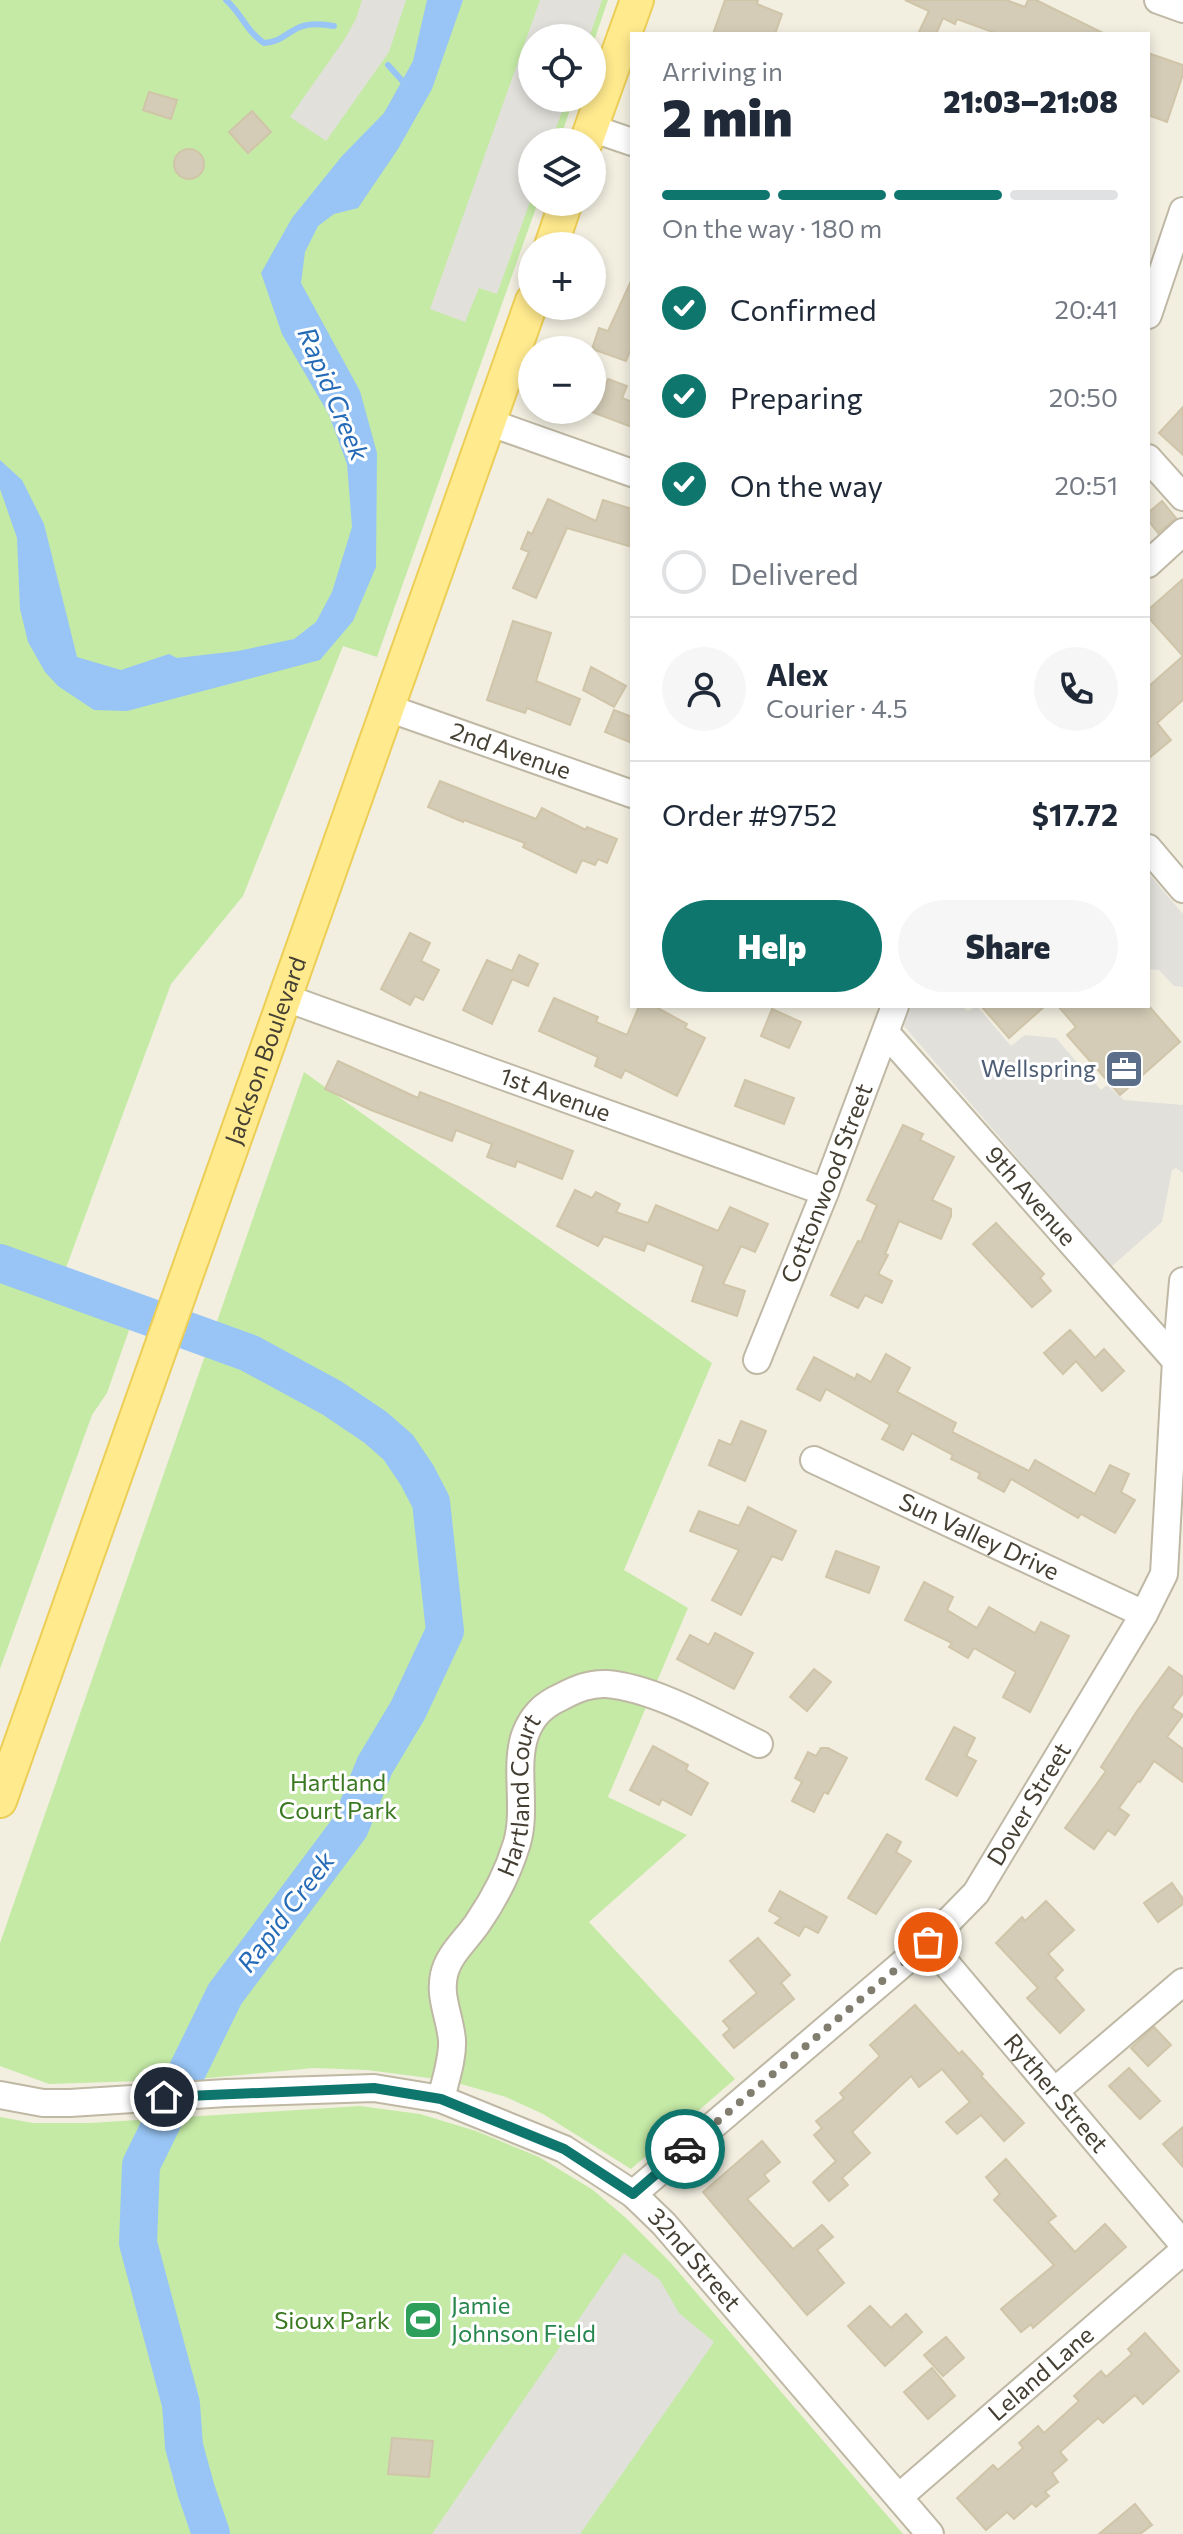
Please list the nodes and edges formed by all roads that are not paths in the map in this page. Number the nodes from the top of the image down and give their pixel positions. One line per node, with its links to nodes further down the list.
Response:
1 (637, 0): 4 (main road)
2 (1158, 0): 3 (street)
3 (1183, 9)
4 (591, 128)
5 (606, 138): 6 (street)
6 (630, 142)
7 (1183, 211): 8 (street)
8 (1150, 309)
9 (525, 320): 10 (main road, Jackson Boulevard)
10 (488, 422): 12 (street); 16 (main road, Jackson Boulevard)
11 (1150, 460): 13 (street)
12 (630, 472)
13 (1183, 497)
14 (1183, 532): 15 (street)
15 (1150, 562)
16 (388, 708): 17 (street, 2nd Avenue); 20 (main road, Jackson Boulevard)
17 (630, 793)
18 (1150, 850): 19 (street)
19 (1183, 889)
20 (286, 998): 23 (street, 1st Avenue); 30 (main road, Jackson Boulevard)
21 (894, 1008): 22 (street, Cottonwood Street)
22 (886, 1033): 23 (street, Cottonwood Street); 26 (street, 9th Avenue)
23 (825, 1192): 25 (street, Cottonwood Street)
24 (1183, 1281): 26 (street, Dover Street)
25 (757, 1360)
26 (1176, 1361): 28 (street, Dover Street)
27 (814, 1460): 28 (street, Sun Valley Drive)
28 (1144, 1614): 31 (street, Dover Street)
29 (759, 1744): 35 (street, Hartland Court)
30 (0, 1801)
31 (928, 1942): 33 (street, Ryther Street); 36 (street, Dover Street)
32 (1183, 1982): 33 (street)
33 (1055, 2091): 37 (street, Ryther Street)
34 (0, 2095): 35 (street, 32nd Street)
35 (441, 2099): 36 (street, 32nd Street)
36 (633, 2194): 39 (street, 32nd Street)
37 (1183, 2244)
38 (1183, 2251): 39 (street, Leland Lane)
39 (899, 2497): 40 (street, 32nd Street)
40 (930, 2534)

